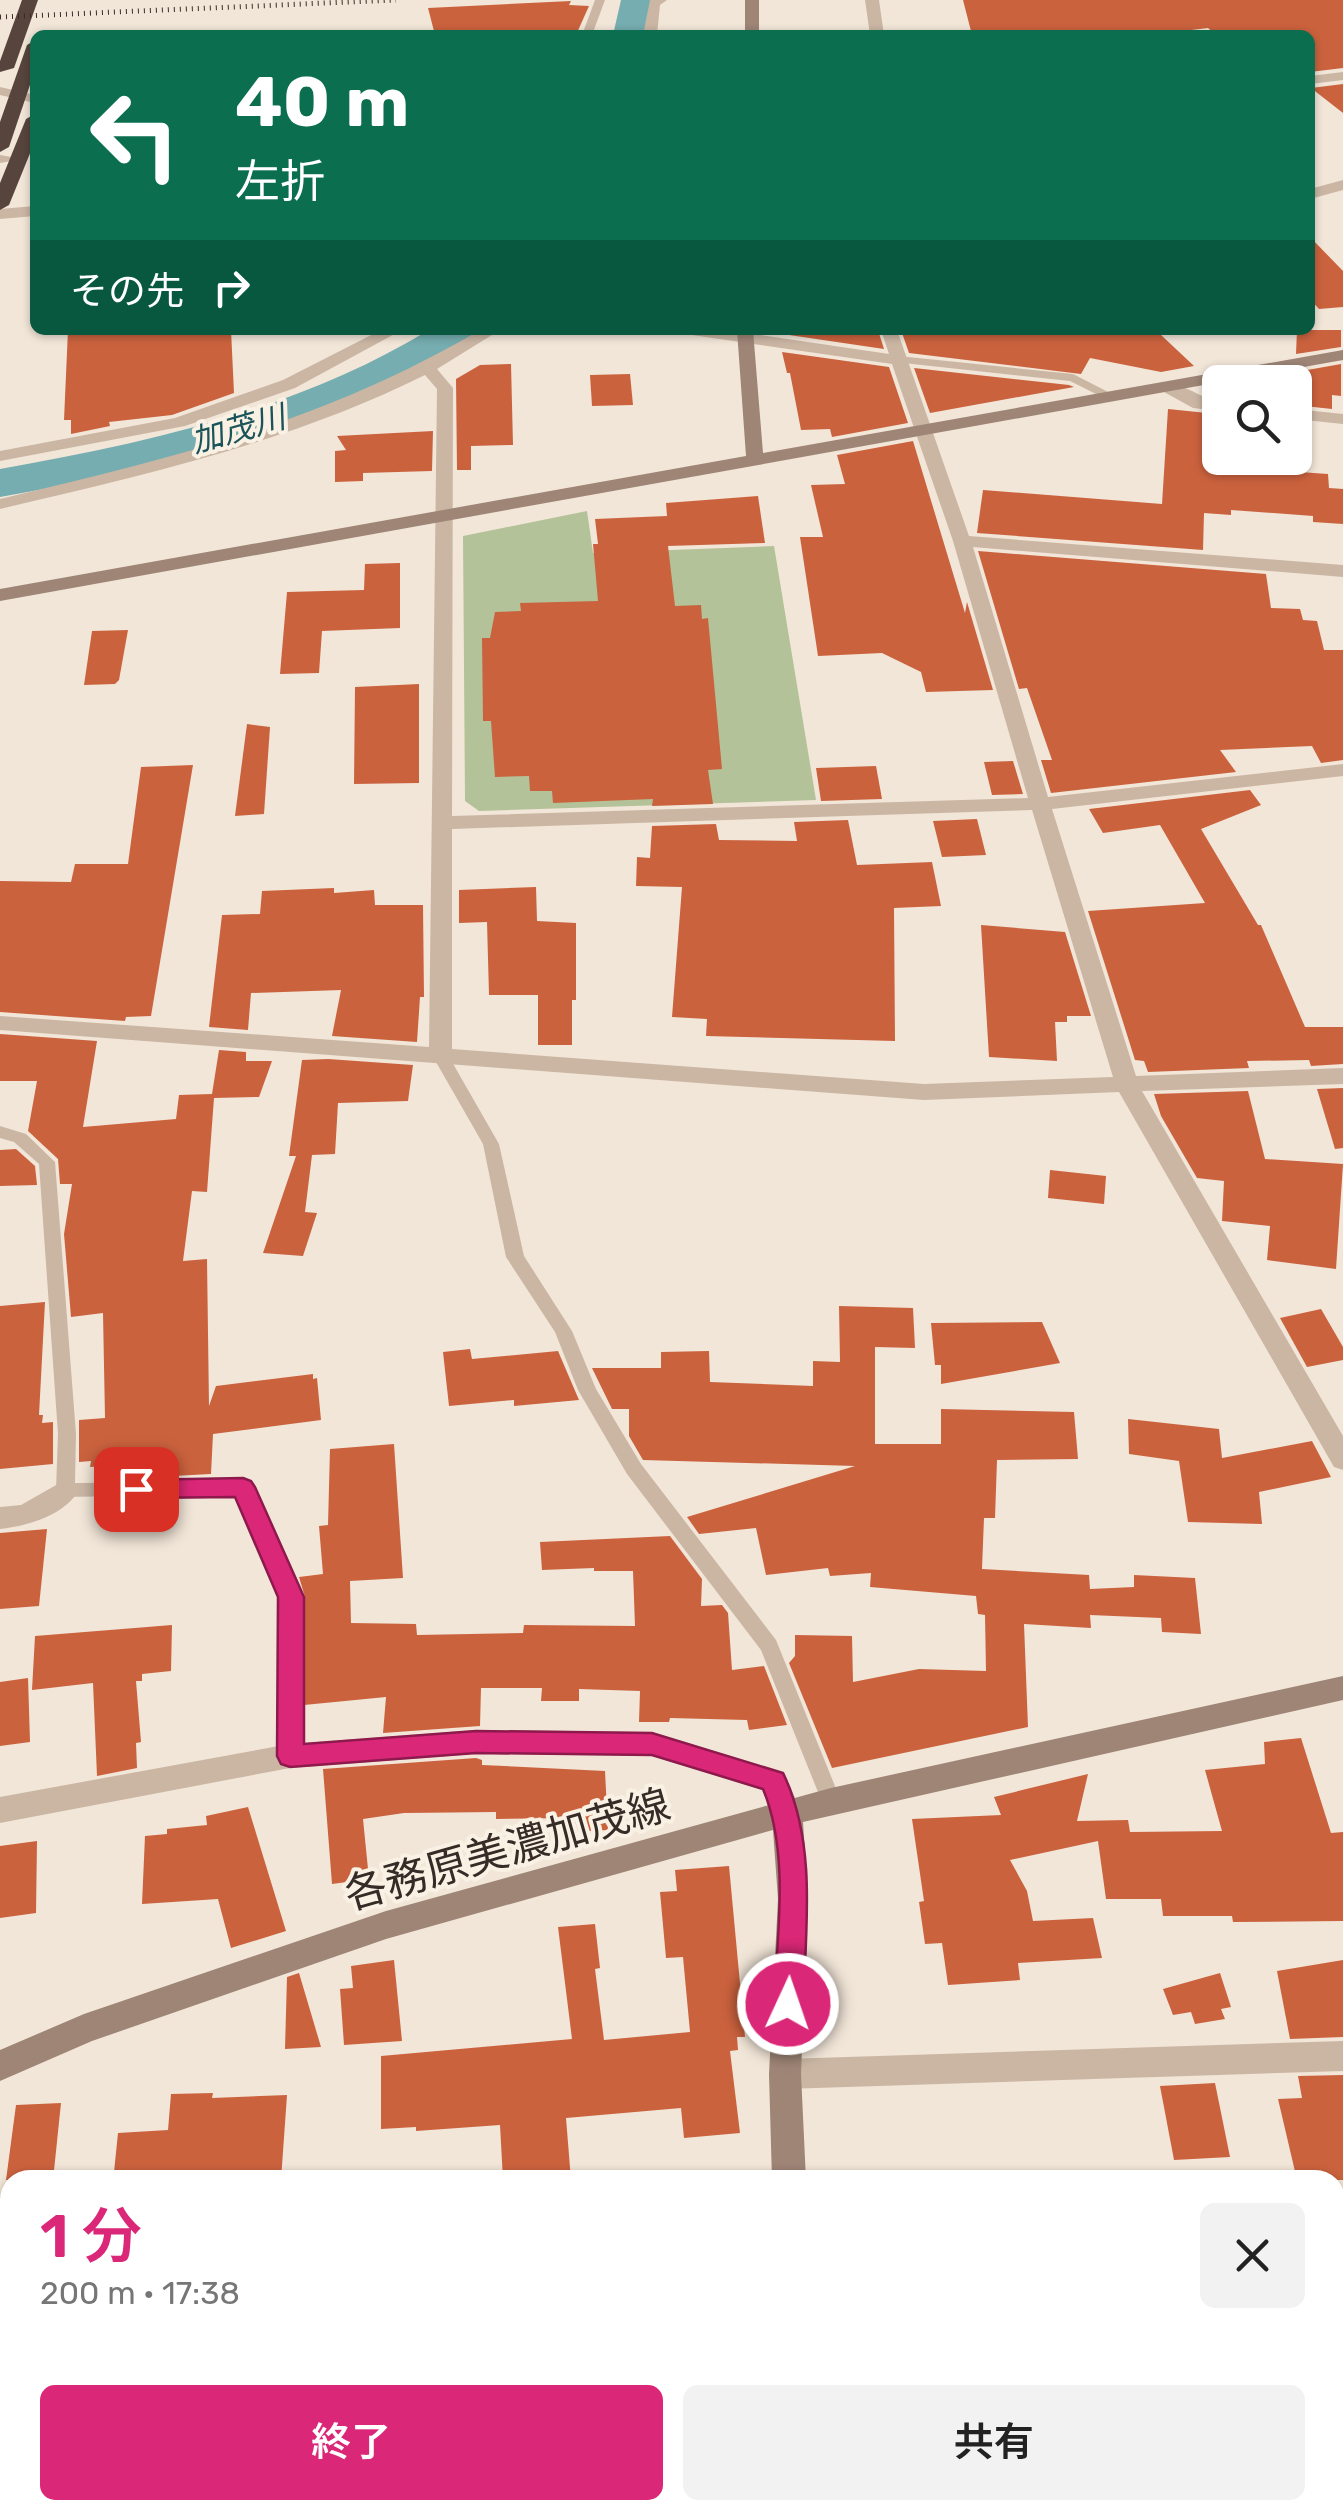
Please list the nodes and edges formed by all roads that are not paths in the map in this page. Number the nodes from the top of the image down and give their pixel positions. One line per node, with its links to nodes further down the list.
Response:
1 (20, 0): 13 (highway)
2 (30, 0): 17 (highway)
3 (600, 0): 7 (lane)
4 (660, 0): 8 (street)
5 (752, 0): 9 (street)
6 (872, 0): 10 (street)
7 (590, 30)
8 (651, 30)
9 (752, 30)
10 (875, 30)
11 (30, 32): 12 (highway)
12 (0, 40)
13 (0, 56)
14 (30, 58): 20 (highway)
15 (1343, 76): 16 (street)
16 (1315, 79)
17 (0, 88): 18 (street)
18 (30, 97)
19 (30, 130): 21 (highway)
20 (0, 147)
21 (18, 156): 24 (highway)
22 (1343, 184): 23 (street)
23 (1315, 192)
24 (0, 205)
25 (30, 212): 26 (street)
26 (0, 214)
27 (384, 335): 41 (street)
28 (484, 335): 34 (street)
29 (745, 335): 42 (street)
30 (751, 335): 33 (street)
31 (890, 335): 33 (street)
32 (1343, 356): 35 (street)
33 (898, 360): 36 (lane); 40 (street)
34 (429, 370): 43 (street); 44 (street)
35 (1170, 388): 36 (street); 37 (street)
36 (1112, 397): 40 (street)
37 (1202, 404)
38 (1312, 416): 39 (street)
39 (1343, 419)
40 (926, 431): 42 (street); 45 (street)
41 (0, 456)
42 (755, 459): 44 (street)
43 (0, 504)
44 (442, 516): 47 (street); 50 (street)
45 (962, 541): 46 (street); 49 (street)
46 (1343, 572)
47 (0, 595)
48 (1343, 770): 49 (street)
49 (1040, 804): 50 (street); 54 (street)
50 (439, 823): 52 (street)
51 (0, 1022): 52 (street)
52 (440, 1055): 54 (street); 61 (lane)
53 (1343, 1076): 54 (street)
54 (1128, 1087): 56 (street)
55 (0, 1132): 57 (lane)
56 (1343, 1460)
57 (64, 1490): 58 (street); 60 (lane)
58 (0, 1518)
59 (1343, 1688): 61 (street, 各務原美濃加茂線)
60 (290, 1756): 62 (street); 63 (street)
61 (830, 1801): 63 (street, 各務原美濃加茂線)
62 (0, 1810)
63 (787, 1814): 65 (street, 各務原美濃加茂線); 66 (street)
64 (1343, 2056): 66 (street)
65 (0, 2066)
66 (785, 2074): 67 (street)
67 (790, 2170)

